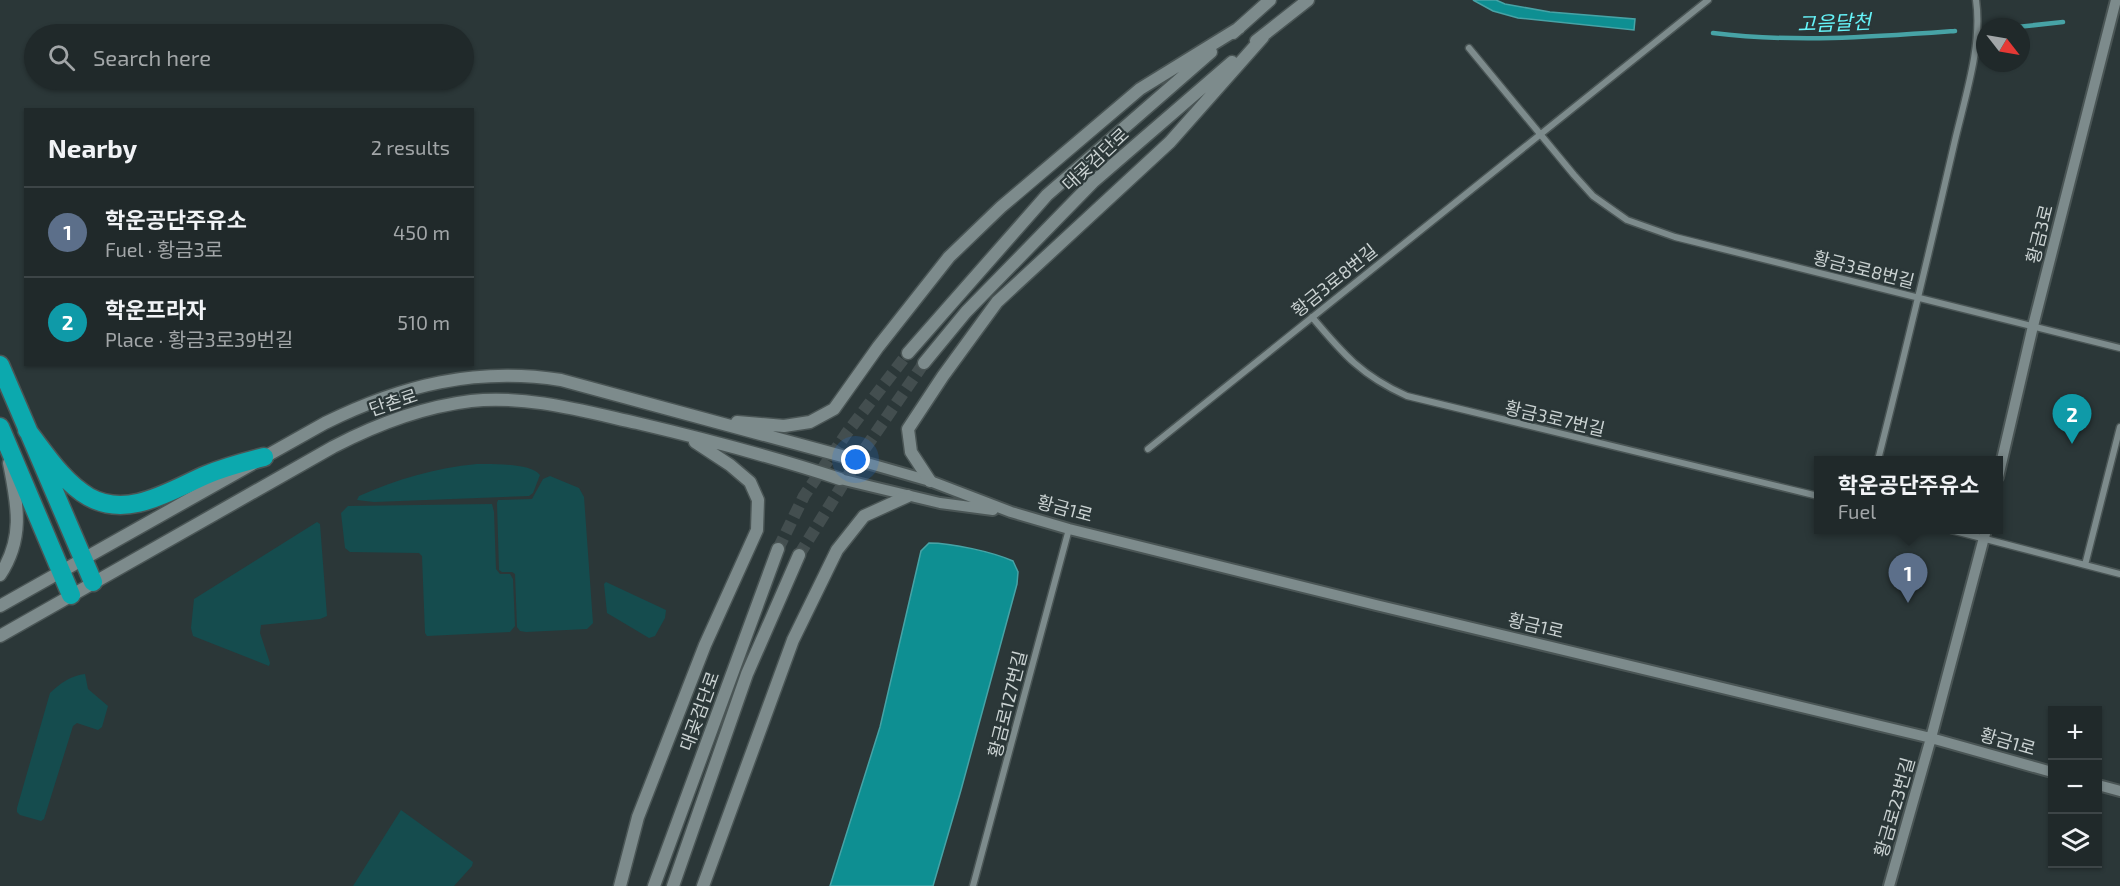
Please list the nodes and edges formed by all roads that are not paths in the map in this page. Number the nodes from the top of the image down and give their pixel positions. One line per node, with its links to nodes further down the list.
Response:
1 (1270, 0): 6 (main road, 대곶검단로)
2 (1308, 0): 7 (main road, 대곶검단로)
3 (1708, 0): 9 (street, 황금3로8번길)
4 (1976, 0): 10 (street, 황금3로8번길)
5 (2115, 0): 12 (street, 황금3로)
6 (1239, 28): 14 (main road, 대곶검단로); 17 (main road)
7 (1263, 36): 15 (main road, 대곶검단로); 28 (main road)
8 (1469, 48): 9 (street, 황금3로8번길)
9 (1540, 134): 10 (street, 황금3로8번길); 11 (street, 황금3로8번길)
10 (1919, 299): 12 (street); 23 (street)
11 (1312, 317): 22 (street, 황금3로8번길); 29 (street, 황금3로7번길)
12 (2033, 326): 13 (street); 24 (street, 황금3로)
13 (2120, 348)
14 (908, 353)
15 (924, 363)
16 (0, 364): 19 (highway)
17 (704, 420): 25 (main road, 단촌로); 26 (main road, 단촌로)
18 (2120, 427): 37 (street)
19 (27, 430): 25 (highway); 36 (highway)
20 (3, 434): 38 (highway); 40 (main road)
21 (684, 434): 27 (main road, 단촌로); 41 (main road, 단촌로); 49 (main road)
22 (1148, 449)
23 (1879, 456)
24 (2003, 456)
25 (264, 457): 36 (main road, 단촌로)
26 (853, 459): 28 (street, 황금1로)
27 (840, 479): 30 (street, 황금1로)
28 (930, 482): 31 (street, 황금1로)
29 (1814, 495)
30 (908, 496): 31 (street, 황금1로); 52 (main road)
31 (1011, 512): 32 (street, 황금1로)
32 (1069, 529): 45 (street, 황금1로); 53 (street, 황금로127번길)
33 (1985, 534): 37 (street); 45 (street)
34 (778, 549): 50 (main road, 대곶검단로)
35 (799, 555): 51 (main road, 대곶검단로)
36 (82, 559): 38 (main road); 41 (highway)
37 (2085, 564): 39 (street)
38 (62, 571): 42 (highway); 43 (main road)
39 (2120, 574)
40 (0, 575)
41 (93, 582): 42 (main road, 단촌로)
42 (71, 595): 44 (main road, 단촌로)
43 (0, 606)
44 (0, 636)
45 (1931, 738): 46 (street, 황금1로); 54 (street, 황금로23번길)
46 (2048, 771)
47 (2102, 786): 48 (street)
48 (2120, 791)
49 (620, 886)
50 (654, 886)
51 (673, 886)
52 (703, 886)
53 (974, 886)
54 (1889, 886)

